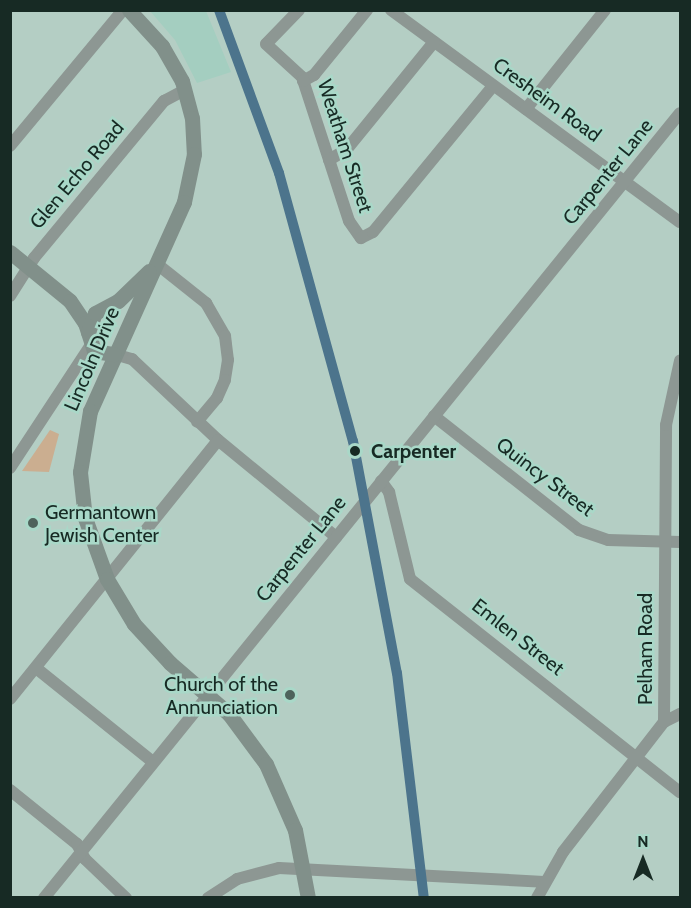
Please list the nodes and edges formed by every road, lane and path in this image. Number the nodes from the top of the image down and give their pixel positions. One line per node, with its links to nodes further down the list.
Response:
1 (123, 10): 13 (street)
2 (129, 10): 10 (main road, Lincoln Drive)
3 (300, 10): 8 (street, Weatham Street)
4 (367, 10): 8 (street)
5 (391, 10): 7 (street, Cresheim Road)
6 (605, 10): 11 (street)
7 (434, 42): 9 (street, Cresheim Road); 14 (street)
8 (303, 81): 14 (street, Weatham Street)
9 (494, 86): 11 (street, Cresheim Road); 14 (street, Weatham Street)
10 (185, 90): 18 (main road, Lincoln Drive); 19 (street, Glen Echo Road)
11 (526, 109): 15 (street, Cresheim Road)
12 (681, 113): 15 (street, Carpenter Lane)
13 (10, 146)
14 (329, 160)
15 (625, 181): 16 (street, Cresheim Road); 27 (street, Carpenter Lane)
16 (681, 222)
17 (10, 252): 19 (main road)
18 (157, 264): 22 (main road); 23 (main road, Lincoln Drive); 28 (street)
19 (29, 267): 20 (street, Glen Echo Road); 21 (main road)
20 (10, 296)
21 (70, 301): 22 (main road); 24 (main road)
22 (99, 309): 23 (main road); 24 (main road)
23 (128, 325): 25 (main road, Lincoln Drive)
24 (89, 339): 25 (main road); 30 (street)
25 (114, 354): 28 (street); 35 (main road, Lincoln Drive)
26 (681, 361): 33 (street, Pelham Road)
27 (434, 416): 31 (street, Carpenter Lane); 33 (street, Quincy Street)
28 (197, 422): 29 (street)
29 (218, 440): 32 (street); 35 (street)
30 (10, 468)
31 (381, 481): 32 (street, Carpenter Lane); 41 (street, Emlen Street)
32 (336, 537): 37 (street, Carpenter Lane)
33 (666, 542): 34 (street, Quincy Street); 40 (street, Pelham Road)
34 (681, 542)
35 (107, 579): 36 (street); 37 (main road, Lincoln Drive)
36 (36, 668): 38 (street); 42 (street)
37 (208, 694): 42 (street, Carpenter Lane); 46 (main road, Lincoln Drive)
38 (10, 699)
39 (681, 714): 40 (street)
40 (664, 722): 41 (street, Pelham Road)
41 (638, 758): 44 (street, Emlen Street); 47 (street, Pelham Road)
42 (153, 762): 45 (street, Carpenter Lane)
43 (10, 790): 45 (street)
44 (681, 792)
45 (81, 852): 48 (street, Carpenter Lane); 49 (street)
46 (305, 868): 47 (street); 50 (street); 51 (main road, Lincoln Drive)
47 (544, 882): 52 (street, Pelham Road)
48 (44, 897)
49 (126, 897)
50 (208, 897)
51 (308, 897)
52 (537, 897)

